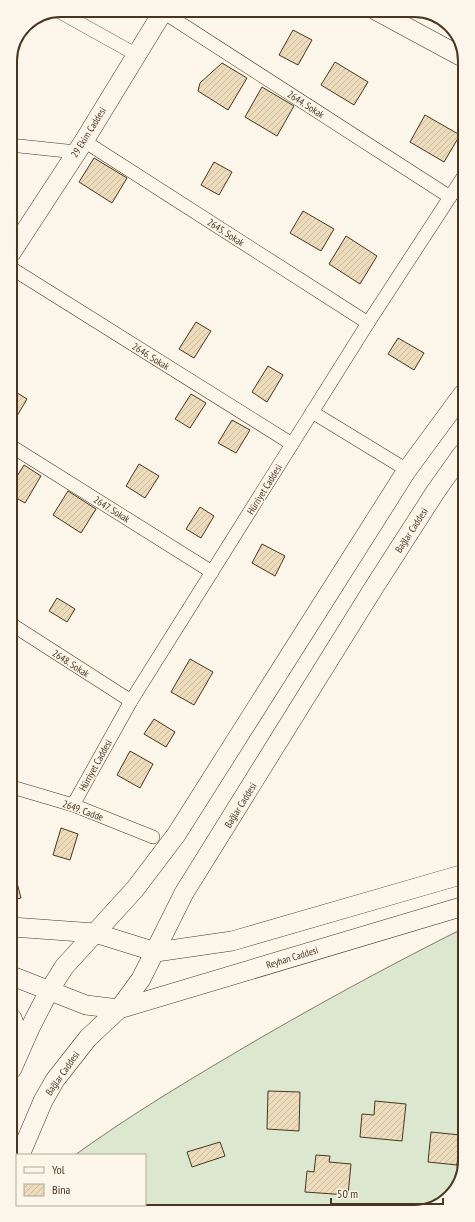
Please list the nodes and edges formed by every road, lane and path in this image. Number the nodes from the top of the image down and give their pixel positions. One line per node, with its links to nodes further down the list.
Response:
1 (67, 17): 6 (street)
2 (159, 17): 6 (main road, 29 Ekim Caddesi)
3 (172, 17): 10 (street, 2644. Sokak)
4 (389, 17): 5 (main road)
5 (457, 54)
6 (137, 55): 8 (main road, 29 Ekim Caddesi)
7 (17, 145): 8 (street, 2645. Sokak)
8 (80, 146): 11 (main road, 29 Ekim Caddesi); 13 (street, 2645. Sokak)
9 (458, 185): 10 (street, Hürriyet Caddesi)
10 (450, 197): 13 (street, Hürriyet Caddesi)
11 (17, 242)
12 (17, 272): 16 (street, 2646. Sokak)
13 (368, 323): 15 (street, Hürriyet Caddesi)
14 (458, 401): 19 (main road)
15 (312, 412): 16 (street, Hürriyet Caddesi); 19 (street)
16 (292, 444): 20 (street, Hürriyet Caddesi)
17 (17, 450): 20 (street, 2647. Sokak)
18 (458, 460): 30 (main road, Bağlar Caddesi)
19 (407, 470): 29 (main road)
20 (212, 572): 22 (street, Hürriyet Caddesi)
21 (17, 628): 22 (street, 2648. Sokak)
22 (131, 701): 24 (street, Hürriyet Caddesi)
23 (17, 788): 24 (street, 2649. Cadde)
24 (73, 805): 25 (street, 2649. Cadde)
25 (153, 837)
26 (458, 876): 30 (main road)
27 (458, 908): 33 (main road, Reyhan Caddesi)
28 (17, 927): 29 (main road)
29 (95, 933): 30 (main road); 32 (main road)
30 (156, 952): 33 (main road, Bağlar Caddesi)
31 (17, 978): 32 (main road)
32 (49, 991): 33 (main road); 35 (main road)
33 (119, 1009): 37 (main road, Bağlar Caddesi)
34 (17, 1032): 35 (main road)
35 (22, 1045): 36 (main road)
36 (17, 1057)
37 (20, 1154)

